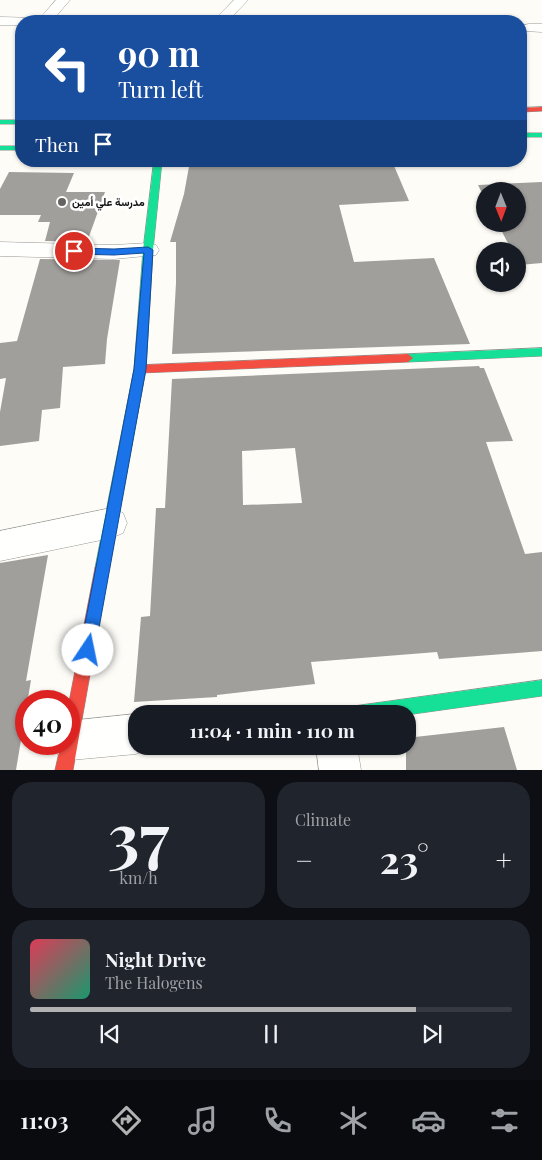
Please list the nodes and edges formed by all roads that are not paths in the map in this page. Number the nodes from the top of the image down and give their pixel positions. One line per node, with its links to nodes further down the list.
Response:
1 (63, 0): 4 (street)
2 (240, 0): 3 (street); 5 (street)
3 (254, 0)
4 (50, 15)
5 (226, 15)
6 (0, 21): 7 (street)
7 (15, 21)
8 (542, 109): 9 (street)
9 (527, 110)
10 (0, 122): 11 (street)
11 (15, 122)
12 (527, 135): 13 (street)
13 (542, 135)
14 (0, 148): 15 (street)
15 (15, 148)
16 (157, 167): 18 (street)
17 (0, 249): 18 (street)
18 (148, 250): 20 (street)
19 (542, 352): 20 (street)
20 (140, 369): 21 (street)
21 (111, 524): 22 (street); 24 (street)
22 (0, 546)
23 (542, 688): 25 (street)
24 (80, 691)
25 (416, 705)
26 (128, 736): 27 (street)
27 (80, 751)
28 (338, 755): 29 (street)
29 (340, 770)

